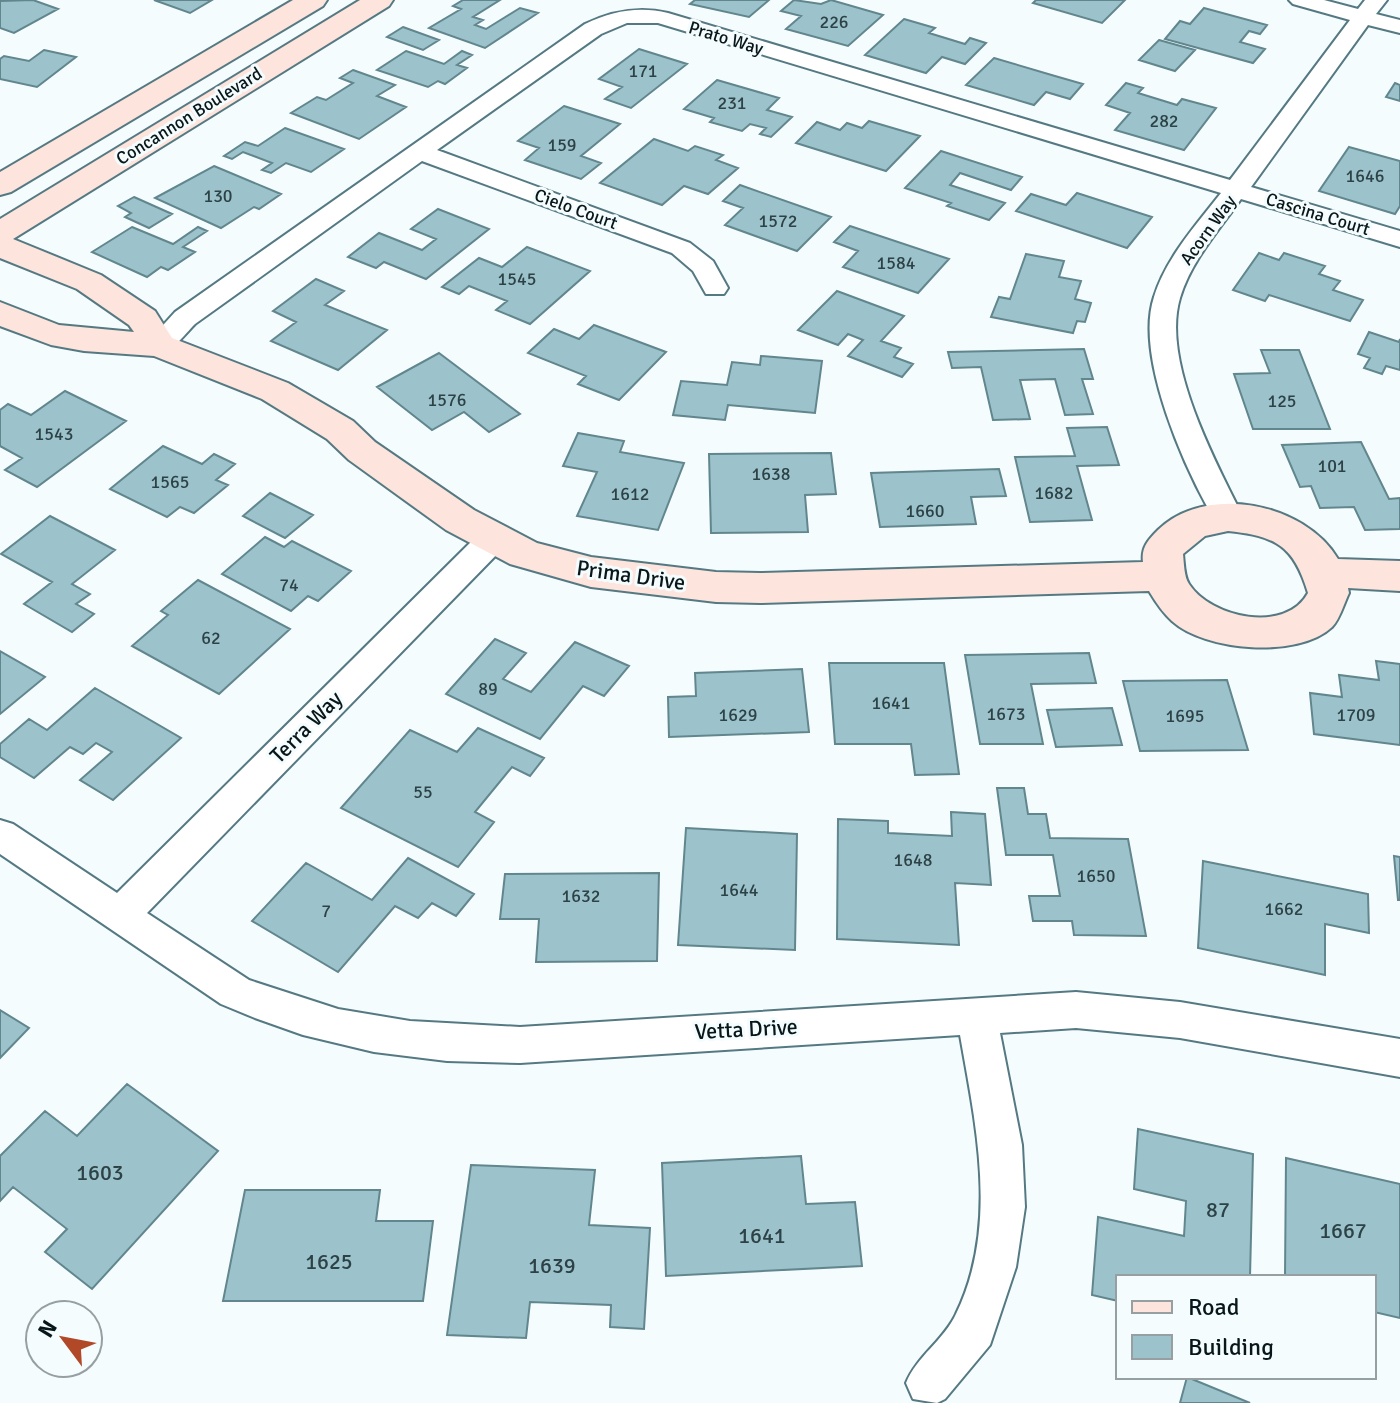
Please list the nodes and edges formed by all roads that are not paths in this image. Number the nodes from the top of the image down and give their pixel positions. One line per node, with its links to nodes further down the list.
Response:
1 (313, 0): 7 (street, Concannon Boulevard)
2 (379, 0): 9 (street, Concannon Boulevard)
3 (1300, 0): 4 (street)
4 (1370, 9): 5 (street); 8 (street, Acorn Way)
5 (1400, 27)
6 (420, 152): 8 (street, Prato Way); 12 (street, Cielo Court); 14 (street, Prato Way)
7 (0, 185)
8 (1236, 190): 10 (street, Cascina Court); 15 (street, Acorn Way)
9 (0, 233)
10 (1400, 239)
11 (0, 246): 14 (street)
12 (715, 288)
13 (0, 313): 14 (street, Prima Drive)
14 (159, 345): 16 (street, Prima Drive)
15 (1228, 517): 17 (street); 18 (street)
16 (493, 539): 18 (street, Prima Drive); 21 (street, Terra Way)
17 (1326, 573): 18 (street); 19 (street)
18 (1163, 576)
19 (1400, 576)
20 (0, 835): 21 (street, Vetta Drive)
21 (120, 915): 22 (street, Vetta Drive)
22 (977, 1016): 23 (street, Vetta Drive); 24 (street)
23 (1400, 1058)
24 (929, 1383)

